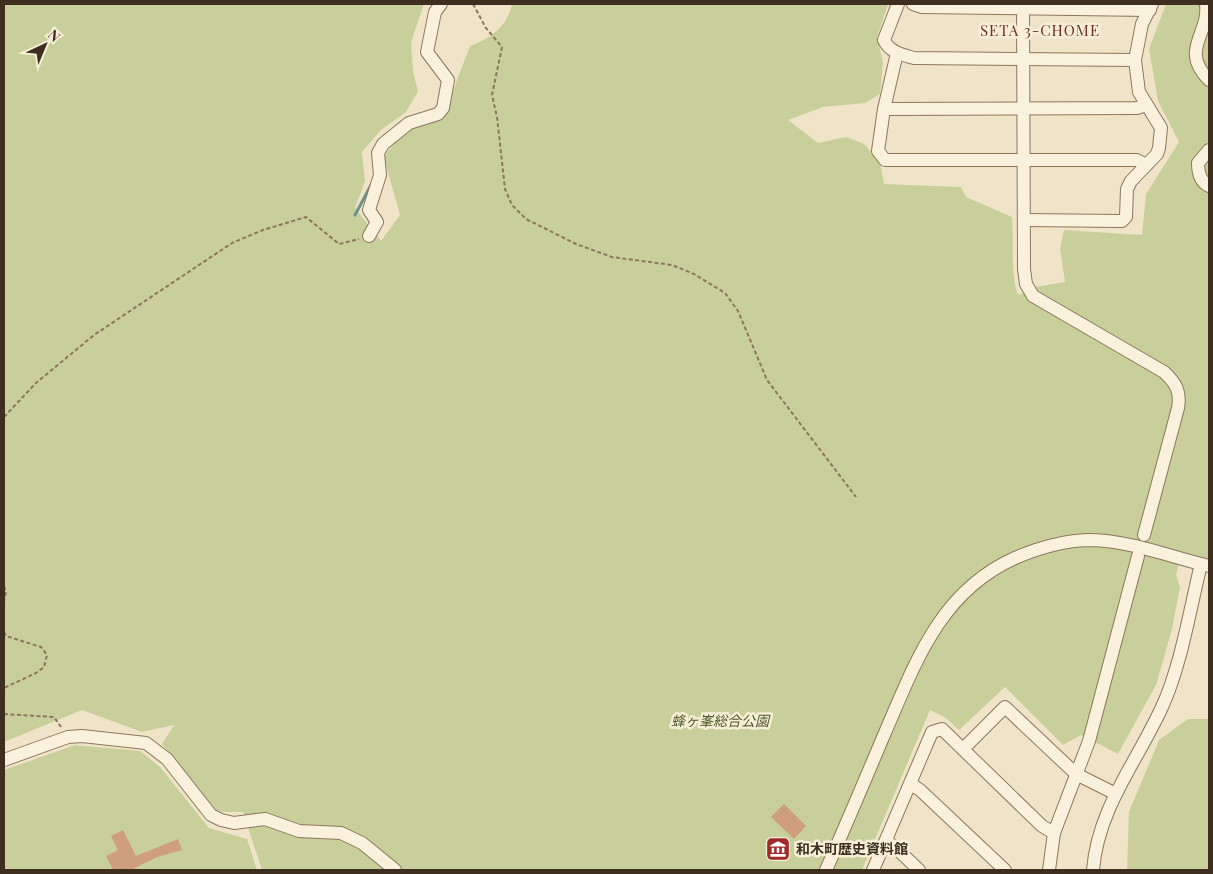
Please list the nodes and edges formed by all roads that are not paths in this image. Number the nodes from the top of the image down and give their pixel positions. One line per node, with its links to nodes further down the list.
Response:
1 (441, 4): 19 (street)
2 (898, 4): 7 (street)
3 (913, 4): 5 (street)
4 (1206, 4): 10 (street)
5 (1022, 6): 6 (street); 8 (street)
6 (1151, 7): 9 (street)
7 (897, 53): 8 (street); 12 (street)
8 (1023, 58): 9 (street); 13 (street)
9 (1134, 60): 11 (street)
10 (1209, 80)
11 (1146, 105): 13 (street); 16 (street)
12 (884, 109): 13 (street); 15 (street)
13 (1023, 110): 15 (street)
14 (1209, 150): 17 (street)
15 (1023, 160): 16 (street); 18 (street)
16 (1146, 165): 18 (street)
17 (1209, 186)
18 (1024, 220): 20 (street)
19 (369, 236)
20 (1144, 534)
21 (1138, 556): 25 (street)
22 (1205, 565): 27 (street); 31 (street)
23 (963, 749): 25 (street); 26 (street); 28 (street)
24 (4, 760): 30 (street)
25 (1076, 774): 27 (street); 28 (street)
26 (911, 784): 29 (street); 34 (street)
27 (1114, 793): 36 (street)
28 (1054, 833): 35 (street)
29 (886, 841): 32 (street); 33 (street)
30 (395, 870)
31 (826, 870)
32 (873, 870)
33 (919, 870)
34 (1005, 870)
35 (1050, 870)
36 (1093, 870)

